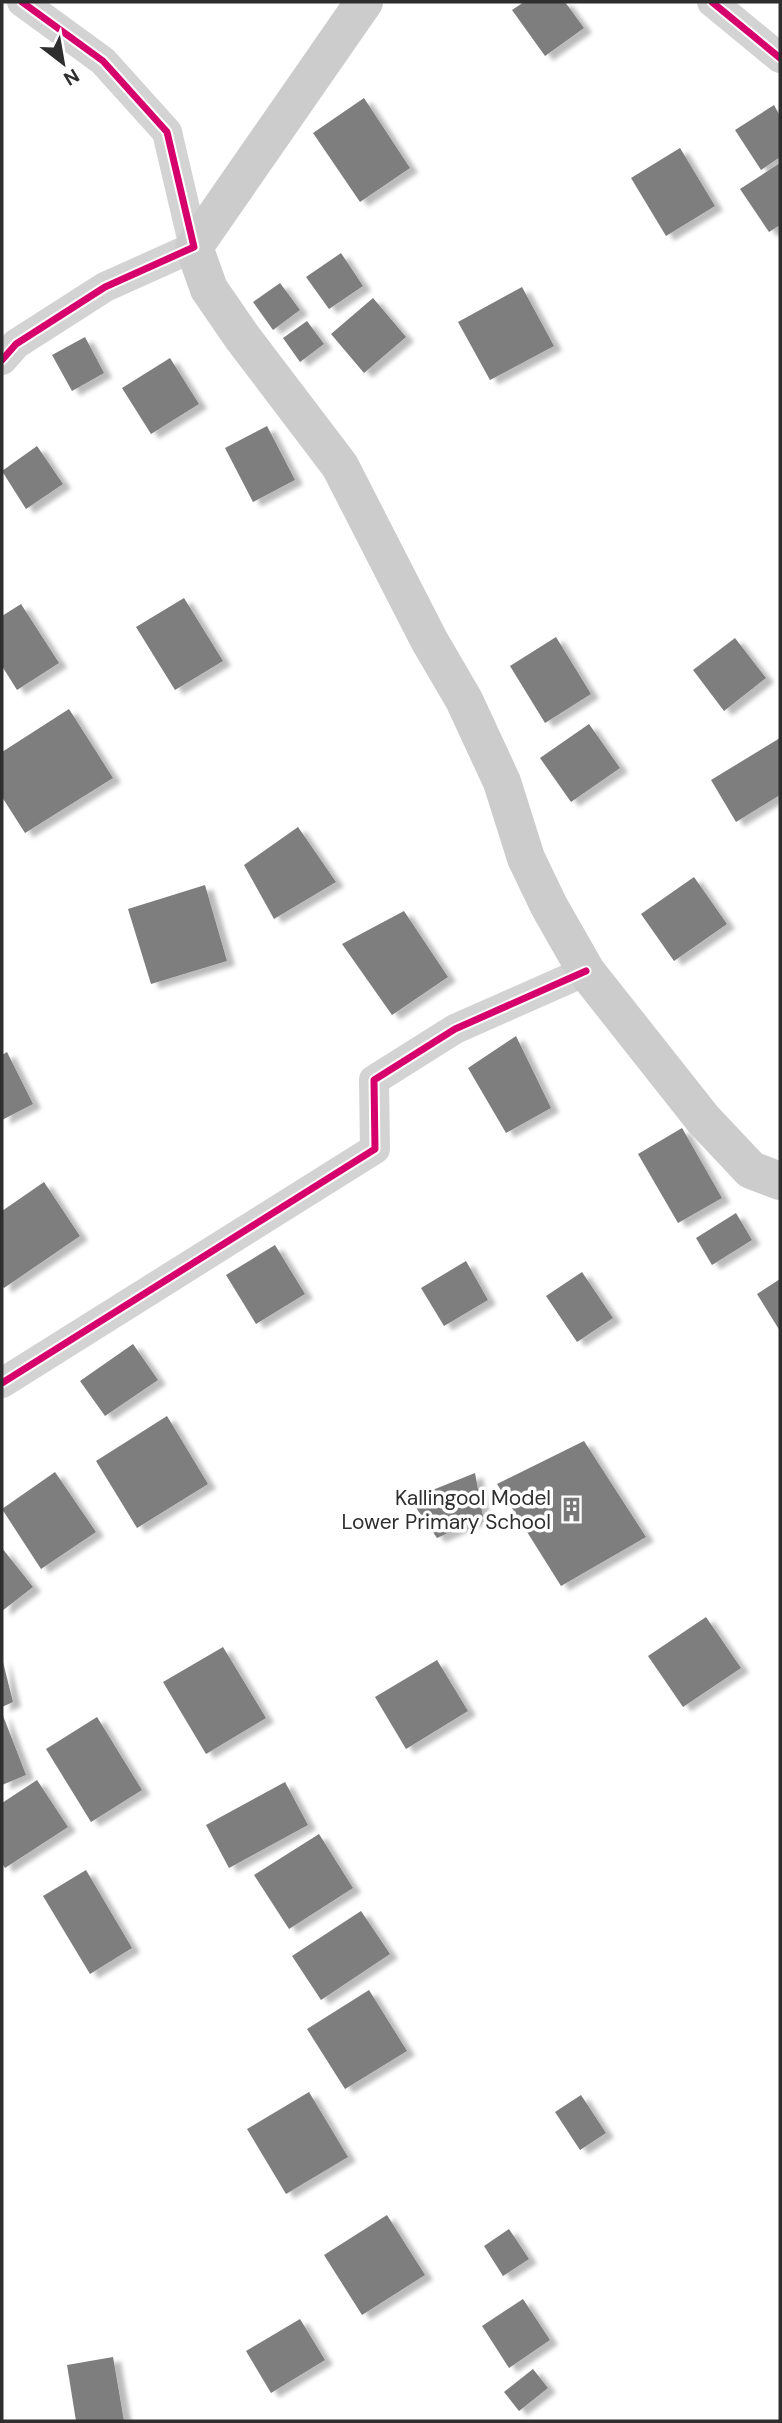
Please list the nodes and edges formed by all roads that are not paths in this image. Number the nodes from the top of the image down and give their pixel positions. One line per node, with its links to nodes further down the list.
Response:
1 (22, 2): 5 (street)
2 (364, 2): 5 (main road)
3 (712, 2): 4 (street)
4 (780, 58)
5 (194, 247): 6 (street); 7 (main road)
6 (2, 359)
7 (586, 971): 8 (main road); 9 (street)
8 (780, 1181)
9 (2, 1382)

